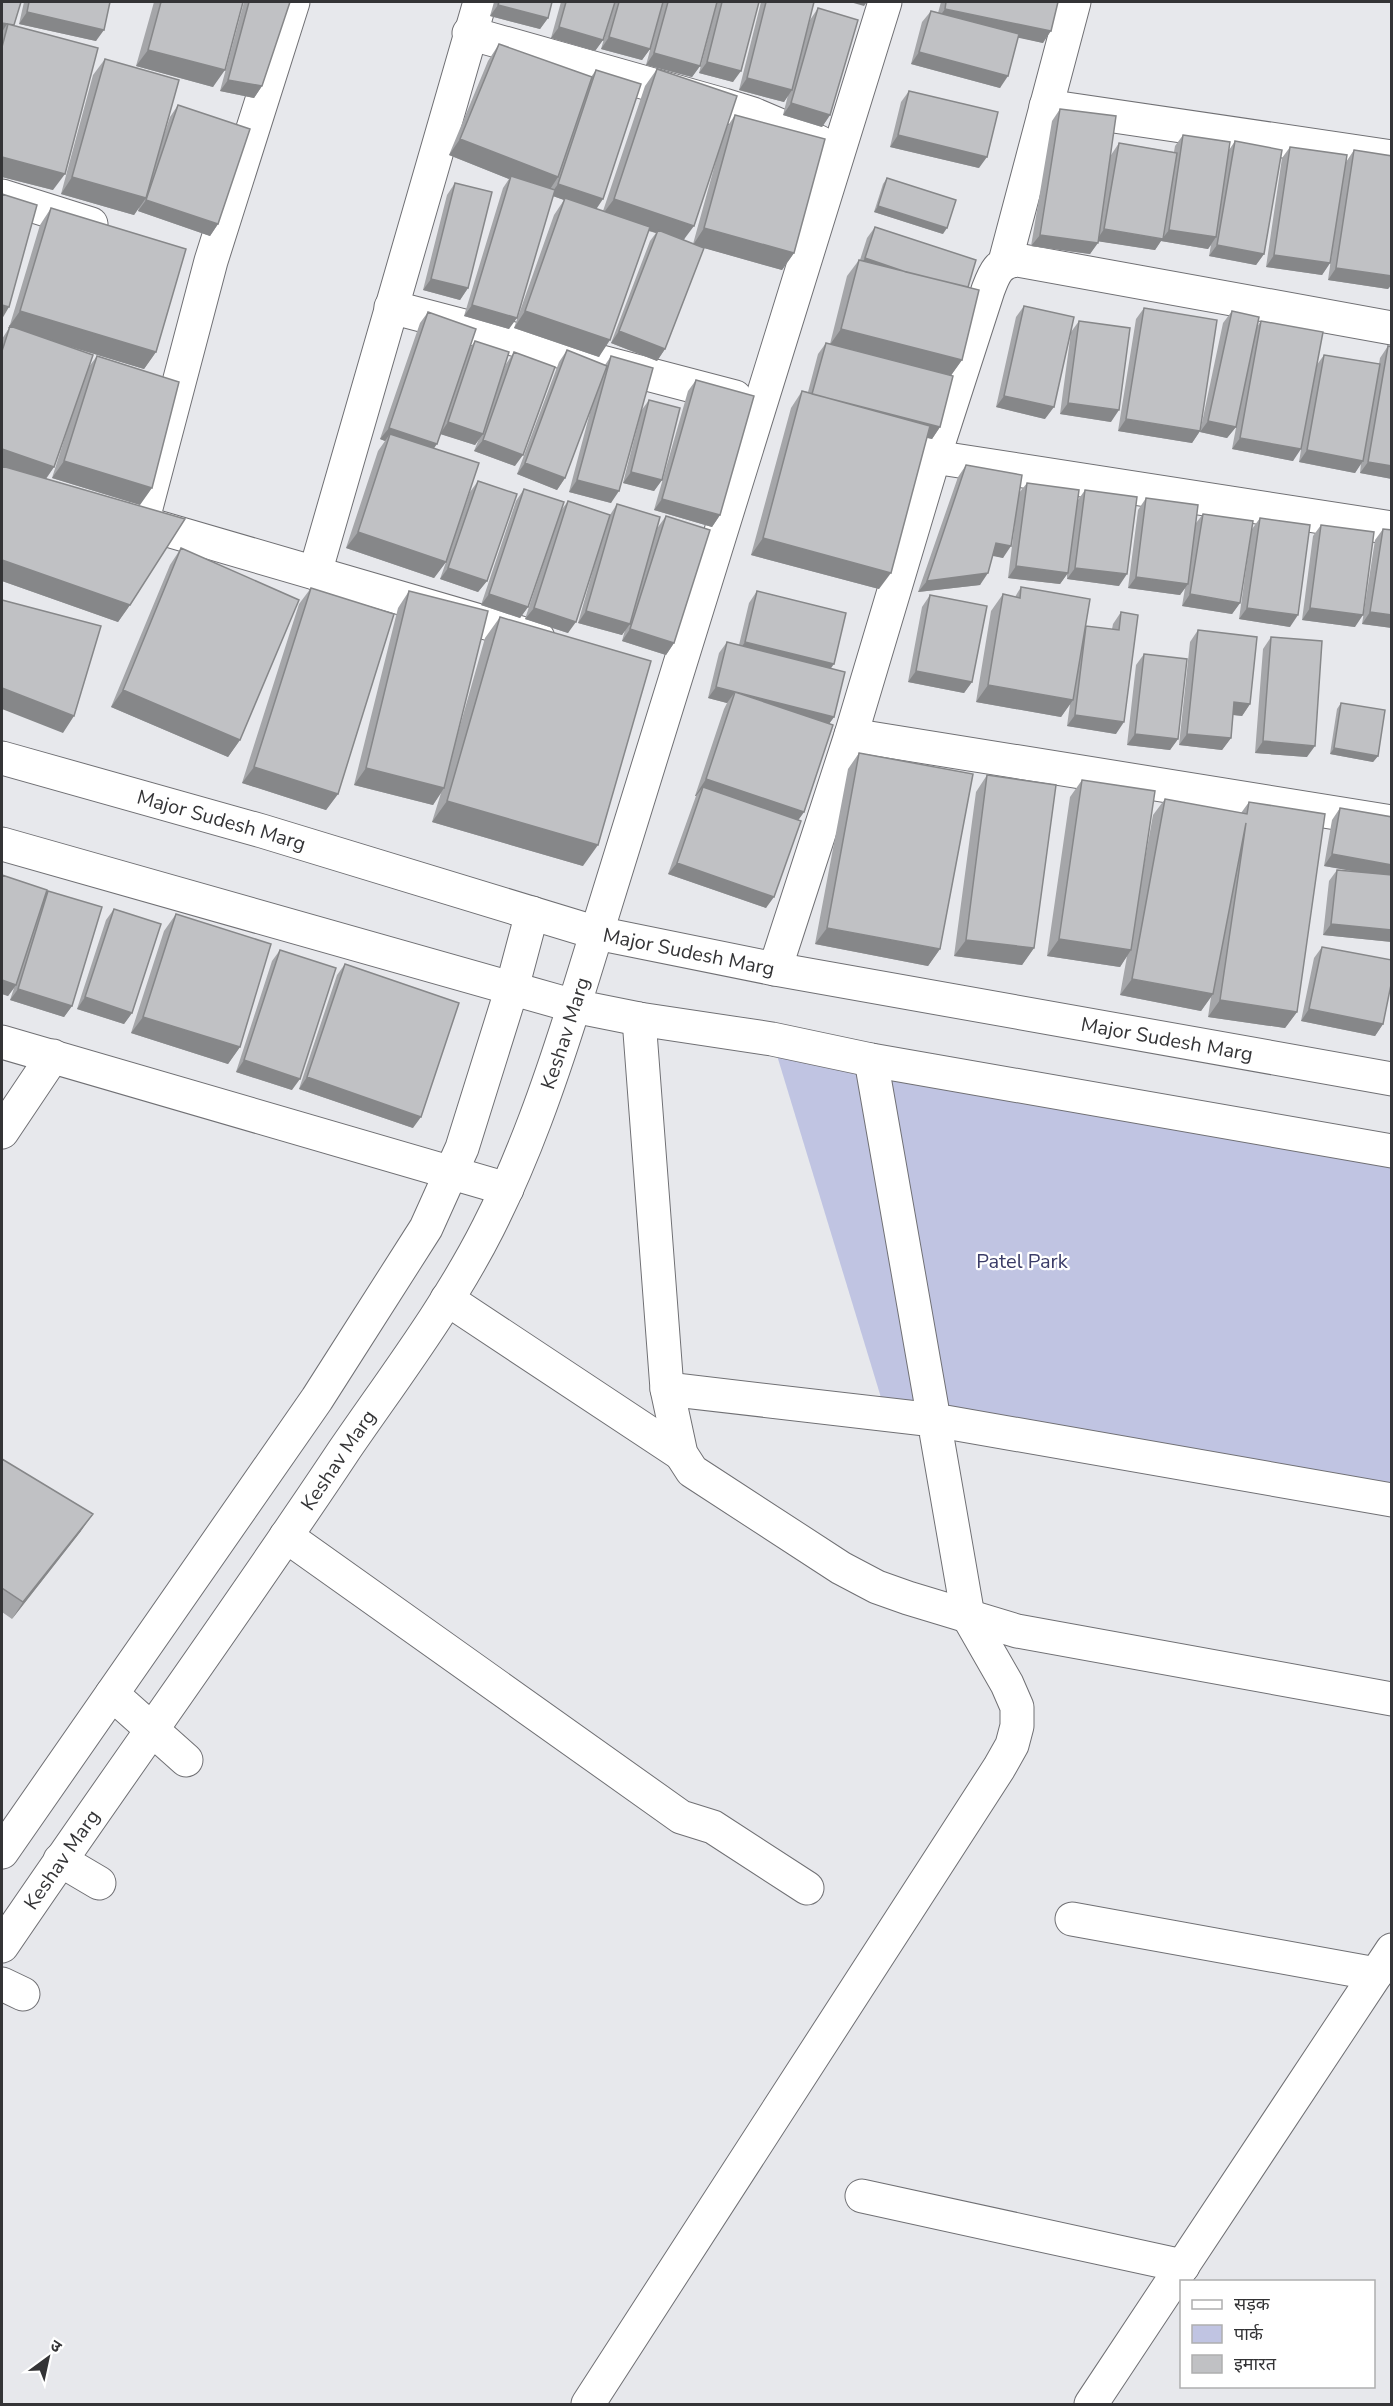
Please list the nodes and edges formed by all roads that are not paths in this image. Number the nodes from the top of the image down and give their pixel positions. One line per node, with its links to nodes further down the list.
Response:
1 (293, 2): 12 (street)
2 (480, 2): 5 (street)
3 (885, 2): 7 (street, Keshav Marg)
4 (1074, 2): 6 (street)
5 (469, 33): 7 (street); 14 (street)
6 (1046, 106): 8 (street); 13 (street)
7 (839, 150): 16 (street, Keshav Marg)
8 (1392, 157)
9 (2, 196): 10 (street)
10 (123, 234)
11 (178, 251): 12 (street)
12 (211, 261): 19 (street)
13 (1005, 262): 15 (street); 17 (street)
14 (391, 307): 16 (street); 21 (street)
15 (1392, 328)
16 (760, 404): 24 (street, Keshav Marg)
17 (934, 458): 20 (street); 25 (street)
18 (110, 514): 19 (street)
19 (142, 523): 21 (street)
20 (1392, 528)
21 (315, 573): 22 (street)
22 (563, 645)
23 (642, 668): 24 (street)
24 (676, 678): 30 (street, Keshav Marg)
25 (851, 735): 27 (street); 31 (street)
26 (2, 759): 29 (street, Major Sudesh Marg)
27 (1392, 822)
28 (2, 844): 32 (street)
29 (532, 913): 30 (street, Major Sudesh Marg); 32 (street)
30 (597, 933): 31 (street, Major Sudesh Marg); 33 (street, Keshav Marg)
31 (775, 969): 38 (street, Major Sudesh Marg)
32 (512, 988): 33 (street); 41 (street)
33 (574, 1006): 34 (street); 42 (street, Keshav Marg)
34 (639, 1019): 37 (street); 44 (street)
35 (2, 1041): 36 (street)
36 (52, 1056): 39 (street); 41 (street)
37 (871, 1060): 40 (street); 45 (street)
38 (1392, 1079)
39 (2, 1132)
40 (1392, 1151)
41 (452, 1173): 42 (street); 50 (street)
42 (507, 1189): 43 (street, Keshav Marg)
43 (447, 1299): 46 (street); 48 (street, Keshav Marg)
44 (667, 1389): 45 (street); 46 (street)
45 (934, 1420): 47 (street); 49 (street)
46 (681, 1454): 49 (street)
47 (1392, 1500)
48 (286, 1536): 52 (street, Keshav Marg); 57 (street)
49 (968, 1616): 51 (street); 63 (street)
50 (112, 1694): 52 (street); 54 (street)
51 (1392, 1699)
52 (152, 1730): 53 (street); 55 (street, Keshav Marg)
53 (186, 1760)
54 (2, 1852)
55 (60, 1860): 56 (street); 59 (street, Keshav Marg)
56 (99, 1882)
57 (807, 1888)
58 (1072, 1919): 60 (street)
59 (2, 1946)
60 (1384, 1962): 62 (street)
61 (862, 2196): 62 (street)
62 (1183, 2266): 64 (street)
63 (588, 2404)
64 (1091, 2404)

